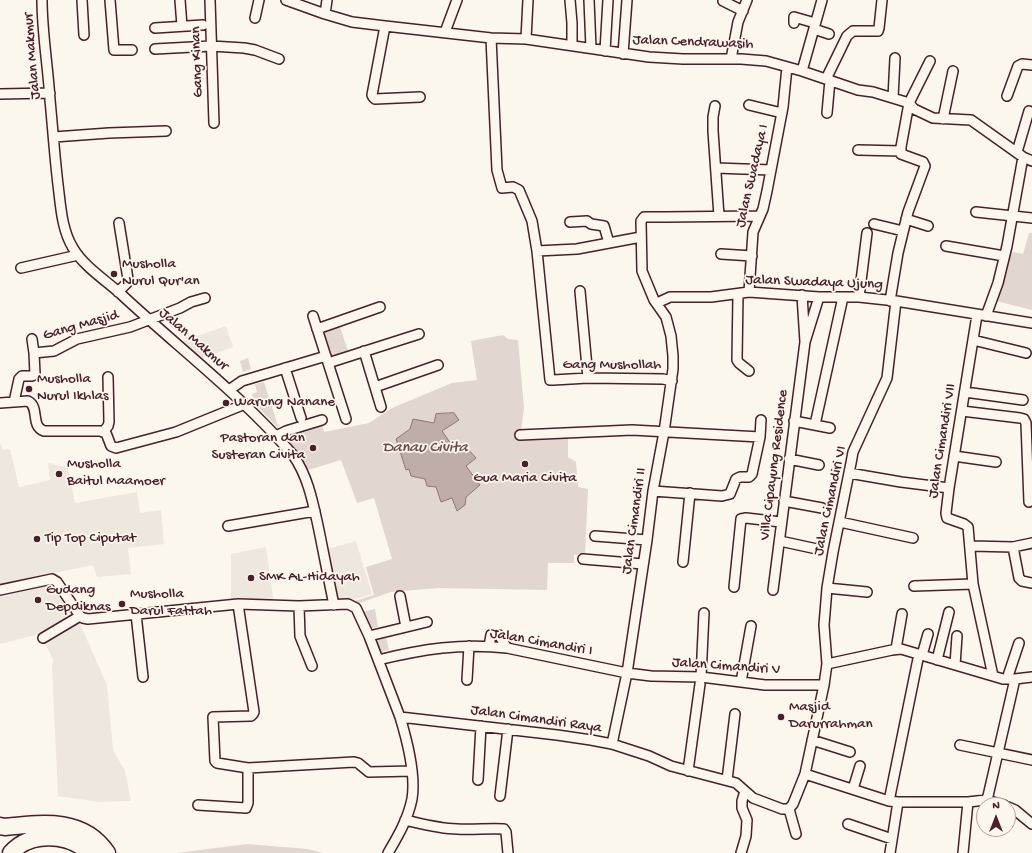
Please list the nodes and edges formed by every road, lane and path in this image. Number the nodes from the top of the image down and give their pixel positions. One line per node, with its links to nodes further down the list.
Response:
1 (42, 0): 49 (street, Jalan Makmur)
2 (82, 0): 30 (street)
3 (110, 0): 37 (street)
4 (180, 0): 24 (street)
5 (210, 0): 34 (street, Gang Kinan)
6 (259, 0): 21 (street)
7 (286, 0): 20 (street, Jalan Cendrawasih)
8 (326, 0): 20 (street)
9 (457, 0): 28 (street)
10 (528, 0): 32 (street)
11 (570, 0): 33 (street)
12 (589, 0): 35 (street)
13 (608, 0): 38 (street)
14 (627, 0): 39 (street)
15 (747, 0): 19 (street)
16 (822, 0): 26 (street)
17 (882, 0): 48 (street)
18 (723, 2): 19 (street)
19 (743, 10): 42 (street)
20 (326, 14): 25 (street, Jalan Cendrawasih)
21 (255, 18)
22 (794, 23): 26 (street)
23 (203, 24): 24 (street)
24 (182, 26): 27 (street)
25 (385, 26): 28 (street, Jalan Cendrawasih); 52 (street)
26 (815, 26): 29 (street); 46 (street)
27 (155, 28)
28 (445, 32): 31 (street, Jalan Cendrawasih)
29 (829, 34)
30 (84, 35)
31 (491, 38): 32 (street, Jalan Cendrawasih); 85 (street)
32 (526, 39): 33 (street, Jalan Cendrawasih)
33 (572, 45): 35 (street, Jalan Cendrawasih)
34 (211, 46): 36 (street); 41 (street); 61 (street, Gang Kinan)
35 (591, 48): 38 (street, Jalan Cendrawasih)
36 (155, 49)
37 (132, 50)
38 (606, 51): 39 (street, Jalan Cendrawasih)
39 (623, 54): 42 (street, Jalan Cendrawasih)
40 (895, 58): 53 (street)
41 (279, 59)
42 (731, 59): 45 (street, Jalan Cendrawasih)
43 (930, 61): 54 (street)
44 (1032, 65): 51 (street)
45 (787, 67): 46 (street, Jalan Cendrawasih); 58 (street, Jalan Swadaya I)
46 (802, 71): 48 (street, Jalan Cendrawasih)
47 (953, 71): 60 (street)
48 (828, 80): 53 (street, Jalan Cendrawasih); 59 (street)
49 (50, 93): 50 (street); 63 (street, Jalan Makmur)
50 (0, 94)
51 (1007, 96)
52 (420, 97)
53 (893, 98): 54 (street, Jalan Cendrawasih)
54 (908, 102): 60 (street, Jalan Cendrawasih); 65 (street)
55 (749, 105): 58 (street)
56 (715, 106): 68 (street)
57 (1030, 111): 66 (street, Jalan Cimandiri VII)
58 (782, 112): 69 (street, Jalan Swadaya I)
59 (827, 112)
60 (944, 119): 66 (street, Jalan Cendrawasih)
61 (214, 123)
62 (166, 131): 63 (street)
63 (54, 137): 87 (street, Jalan Makmur)
64 (858, 150): 65 (street)
65 (901, 151): 75 (street, Jalan Cimandiri VI)
66 (1020, 154): 67 (street, Jalan Cendrawasih); 73 (street, Jalan Cimandiri VII)
67 (1032, 161)
68 (716, 168): 69 (street); 71 (street)
69 (771, 170): 72 (street, Jalan Swadaya I)
70 (976, 212): 73 (street)
71 (719, 216): 72 (street); 82 (street)
72 (760, 216): 88 (street, Jalan Swadaya I)
73 (1012, 216): 74 (street); 89 (street, Jalan Cimandiri VII)
74 (1032, 218)
75 (906, 219): 79 (street); 80 (street, Jalan Cimandiri VI)
76 (570, 222): 83 (street)
77 (119, 223): 92 (street)
78 (874, 224): 80 (street)
79 (928, 226)
80 (903, 231): 100 (street, Jalan Cimandiri VI)
81 (867, 234): 98 (street)
82 (641, 237): 83 (street); 101 (street)
83 (609, 243): 85 (street)
84 (946, 246): 89 (street)
85 (537, 251): 122 (street, Gang Mushollah)
86 (721, 254): 88 (street)
87 (78, 255): 90 (street); 92 (street, Jalan Makmur)
88 (752, 256): 93 (street, Jalan Swadaya I)
89 (1004, 256): 105 (street, Jalan Cimandiri VII)
90 (21, 268)
91 (580, 291): 122 (street)
92 (118, 292): 107 (street, Jalan Makmur)
93 (749, 292): 94 (street, Jalan Swadaya Ujung); 95 (street, Jalan Swadaya Ujung)
94 (738, 294): 101 (street, Jalan Swadaya Ujung); 120 (street)
95 (802, 296): 96 (street, Jalan Swadaya Ujung); 103 (street, Villa Cipayung Residence)
96 (819, 296): 97 (street, Jalan Swadaya Ujung); 104 (street, Villa Cipayung Residence)
97 (842, 297): 98 (street, Jalan Swadaya Ujung); 137 (street)
98 (859, 297): 100 (street, Jalan Swadaya Ujung)
99 (205, 298): 107 (street, Gang Masjid)
100 (893, 301): 105 (street, Jalan Swadaya Ujung); 149 (street, Jalan Cimandiri VI)
101 (657, 303): 123 (street, Jalan Cimandiri II)
102 (380, 307): 109 (street)
103 (802, 310): 104 (street); 113 (street, Villa Cipayung Residence)
104 (814, 312): 113 (street, Villa Cipayung Residence)
105 (981, 315): 108 (street, Jalan Swadaya Ujung); 112 (street, Jalan Cimandiri VII)
106 (313, 316): 109 (street)
107 (149, 320): 115 (street, Gang Masjid); 125 (street, Jalan Makmur)
108 (1032, 323)
109 (317, 329): 117 (street)
110 (419, 334): 114 (street)
111 (32, 339): 115 (street)
112 (973, 340): 116 (street); 126 (street, Jalan Cimandiri VII)
113 (805, 342): 138 (street, Villa Cipayung Residence)
114 (364, 351): 117 (street); 124 (street)
115 (34, 353): 128 (street, Gang Masjid)
116 (1026, 353)
117 (327, 359): 119 (street); 134 (street)
118 (438, 365): 124 (street)
119 (285, 368): 125 (street); 133 (street)
120 (749, 370)
121 (108, 377): 140 (street)
122 (588, 378): 123 (street, Gang Mushollah)
123 (672, 381): 141 (street, Jalan Cimandiri II)
124 (375, 387): 131 (street)
125 (229, 390): 130 (street, Jalan Makmur)
126 (965, 392): 127 (street); 132 (street, Jalan Cimandiri VII)
127 (1023, 400)
128 (14, 402): 129 (street); 140 (street)
129 (0, 403)
130 (245, 404): 140 (street); 142 (street, Jalan Makmur)
131 (381, 407)
132 (962, 410): 145 (street, Jalan Cimandiri VII); 154 (street)
133 (301, 418)
134 (346, 419)
135 (322, 420): 142 (street)
136 (761, 420): 144 (street)
137 (816, 420)
138 (794, 421): 139 (street); 146 (street, Villa Cipayung Residence)
139 (830, 428)
140 (103, 432)
141 (664, 432): 143 (street); 144 (street); 151 (street, Jalan Cimandiri II)
142 (276, 436): 156 (street, Jalan Makmur)
143 (520, 436)
144 (760, 437): 152 (street)
145 (954, 456): 147 (street); 150 (street, Jalan Cimandiri VII)
146 (789, 459): 148 (street); 153 (street, Villa Cipayung Residence)
147 (996, 462)
148 (820, 465)
149 (849, 473): 150 (street); 158 (street, Jalan Cimandiri VI)
150 (949, 488): 165 (street, Jalan Cimandiri VII)
151 (653, 491): 152 (street); 162 (street, Jalan Cimandiri II)
152 (690, 493): 169 (street)
153 (784, 501): 155 (street); 157 (street, Villa Cipayung Residence)
154 (1029, 502)
155 (822, 508)
156 (315, 511): 159 (street); 181 (street, Jalan Makmur)
157 (781, 522): 163 (street, Villa Cipayung Residence); 174 (street)
158 (840, 522): 161 (street); 175 (street, Jalan Cimandiri VI)
159 (228, 526)
160 (595, 536): 162 (street)
161 (913, 538)
162 (647, 540): 170 (street, Jalan Cimandiri II)
163 (780, 541): 167 (street); 177 (street, Villa Cipayung Residence)
164 (1032, 543): 166 (street)
165 (971, 546): 166 (street); 172 (street, Jalan Cimandiri VII)
166 (1013, 547): 171 (street)
167 (817, 549)
168 (583, 559): 170 (street)
169 (683, 562)
170 (643, 564): 204 (street, Jalan Cimandiri II)
171 (1032, 583)
172 (973, 584): 173 (street); 205 (street, Jalan Cimandiri VII)
173 (914, 586)
174 (734, 587)
175 (827, 588): 178 (street); 201 (street, Jalan Cimandiri VI)
176 (0, 590): 187 (street)
177 (773, 590)
178 (867, 592)
179 (400, 596): 190 (street)
180 (238, 604): 182 (street); 185 (street); 224 (street)
181 (334, 605): 182 (street); 192 (street)
182 (299, 606): 203 (street)
183 (949, 612): 200 (street)
184 (704, 613): 210 (street)
185 (136, 614): 187 (street); 206 (street)
186 (902, 614): 197 (street)
187 (80, 616): 194 (street)
188 (427, 622): 190 (street)
189 (751, 626): 211 (street)
190 (406, 627): 192 (street)
191 (928, 634): 198 (street)
192 (370, 636): 199 (street)
193 (957, 636): 202 (street)
194 (43, 638)
195 (1019, 642): 208 (street)
196 (469, 646): 199 (street, Jalan Cimandiri I); 204 (street, Jalan Cimandiri I); 209 (street)
197 (896, 649): 198 (street); 201 (street)
198 (921, 655): 200 (street); 234 (street)
199 (378, 660): 214 (street)
200 (937, 660): 202 (street)
201 (827, 664): 212 (street)
202 (955, 665): 205 (street)
203 (312, 666)
204 (627, 673): 210 (street, Jalan Cimandiri V); 218 (street, Jalan Cimandiri II)
205 (993, 676): 208 (street)
206 (142, 677)
207 (1032, 677): 208 (street)
208 (1011, 679): 221 (street)
209 (468, 680)
210 (700, 680): 211 (street, Jalan Cimandiri V); 226 (street)
211 (741, 682): 212 (street, Jalan Cimandiri V)
212 (824, 685): 217 (street)
213 (735, 714): 229 (street)
214 (400, 717): 215 (street, Jalan Cimandiri Raya); 225 (street)
215 (481, 726): 216 (street, Jalan Cimandiri Raya); 228 (street)
216 (508, 729): 218 (street, Jalan Cimandiri Raya); 232 (street)
217 (812, 740): 220 (street); 227 (street)
218 (612, 744): 226 (street, Jalan Cimandiri Raya)
219 (960, 745): 221 (street)
220 (850, 752)
221 (998, 753): 222 (street); 233 (street)
222 (1032, 760)
223 (860, 766): 230 (street)
224 (248, 768): 225 (street); 237 (street)
225 (412, 771): 240 (street)
226 (688, 771): 229 (street, Jalan Cimandiri Raya)
227 (805, 774): 230 (street); 238 (street)
228 (478, 780)
229 (727, 780): 231 (street, Jalan Cimandiri Raya)
230 (853, 789): 234 (street)
231 (745, 791): 238 (street, Jalan Cimandiri Raya); 251 (street)
232 (500, 796)
233 (988, 797)
234 (893, 801): 236 (street); 245 (street)
235 (976, 801): 236 (street)
236 (968, 802): 253 (street)
237 (198, 805)
238 (789, 809): 244 (street)
239 (1016, 811): 242 (street)
240 (405, 820): 249 (street); 250 (street)
241 (848, 824): 245 (street)
242 (1032, 824)
243 (0, 826): 248 (highway)
244 (796, 834)
245 (892, 839): 252 (street)
246 (11, 853): 247 (highway)
247 (89, 853)
248 (107, 853)
249 (388, 853)
250 (508, 853)
251 (741, 853)
252 (890, 853)
253 (963, 853)

